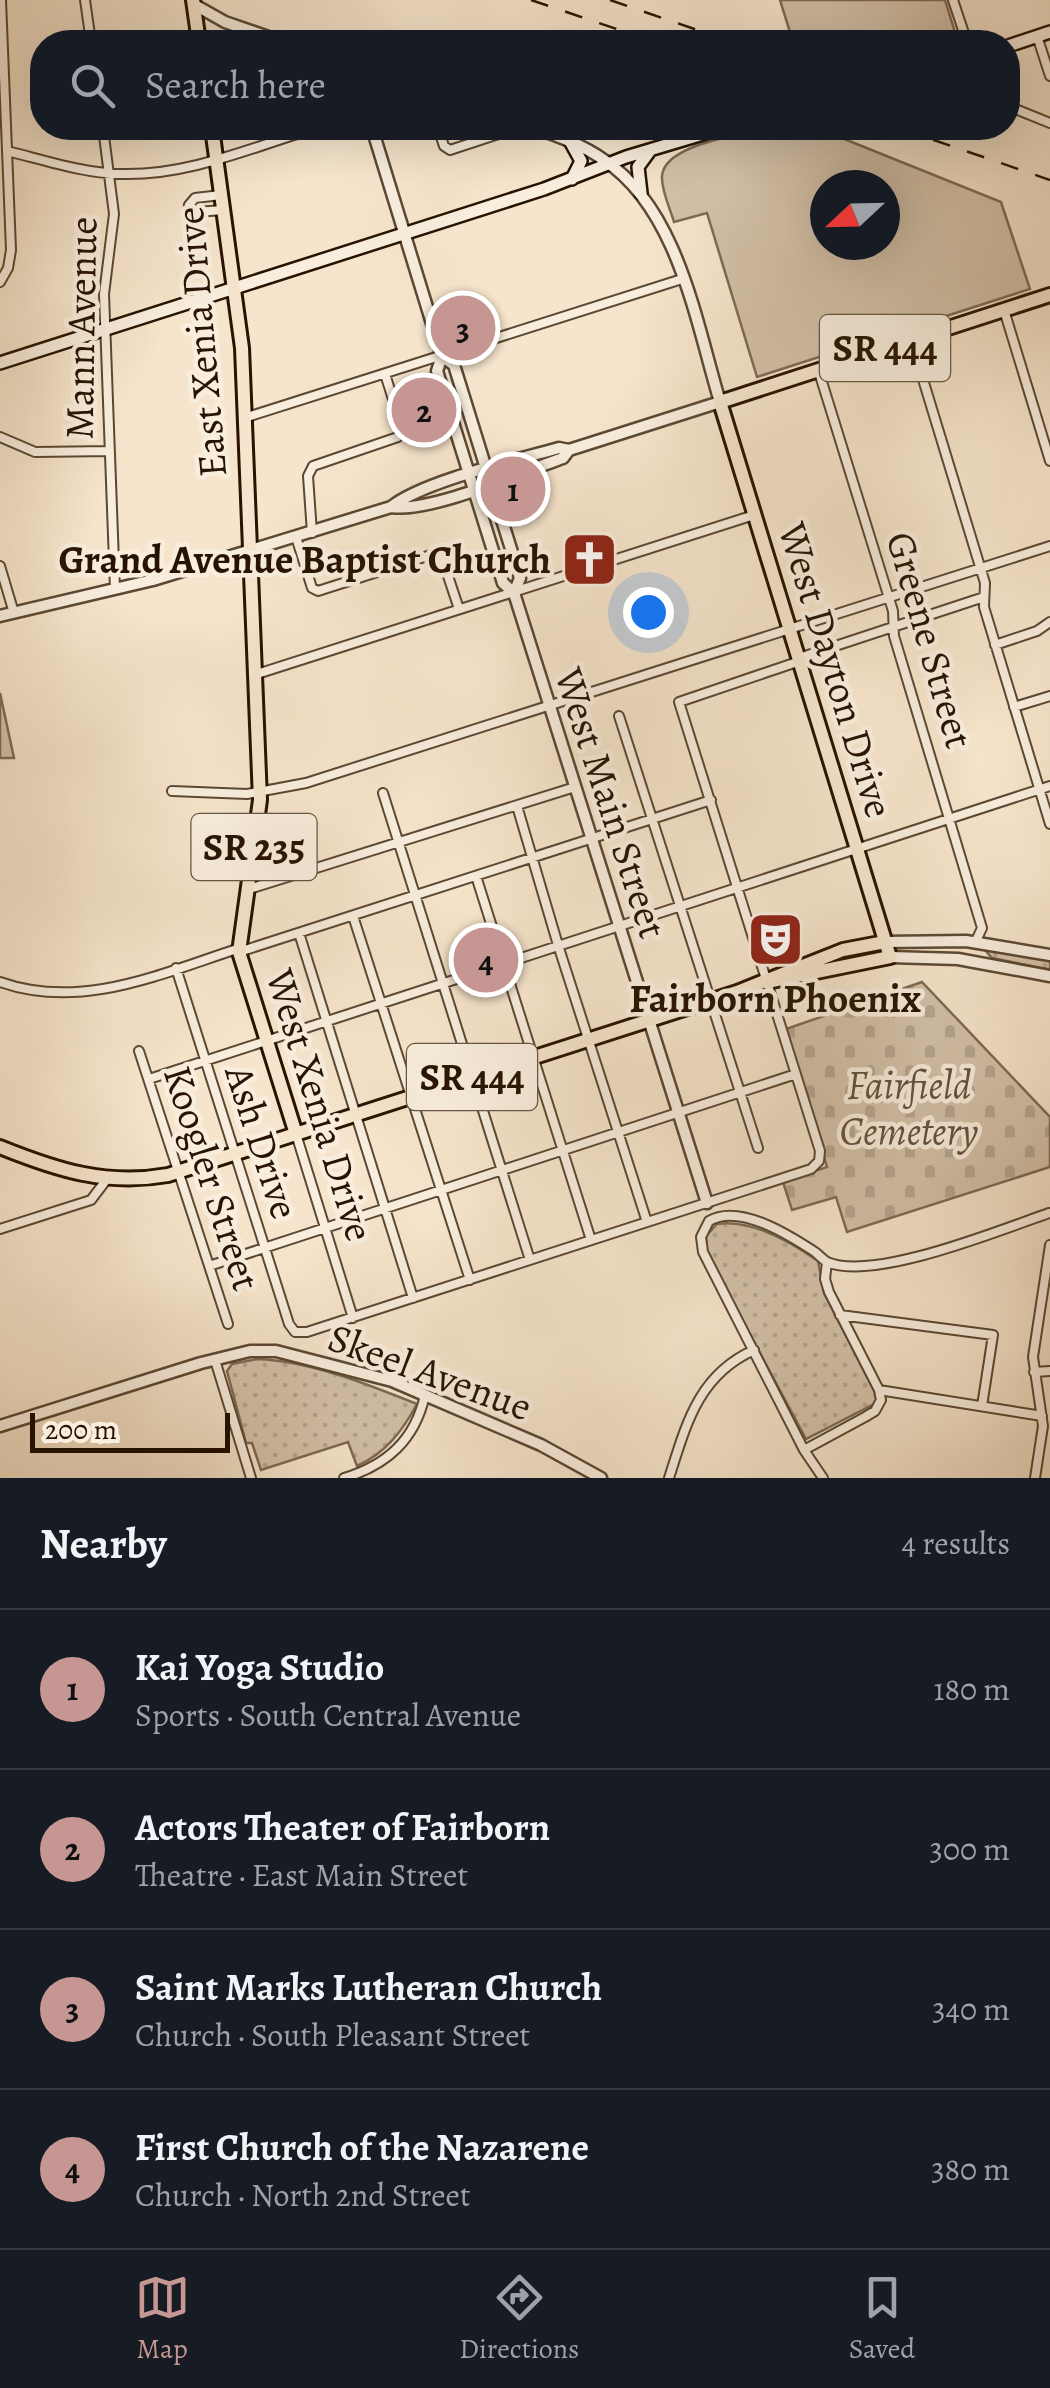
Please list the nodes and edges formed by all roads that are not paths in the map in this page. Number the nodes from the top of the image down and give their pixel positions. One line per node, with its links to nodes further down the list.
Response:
1 (1, 0): 23 (street)
2 (86, 0): 5 (street)
3 (953, 0): 8 (street)
4 (191, 2): 6 (main road); 7 (street)
5 (90, 30)
6 (197, 30)
7 (248, 30)
8 (962, 30)
9 (1044, 34): 10 (main road); 11 (street)
10 (1020, 42)
11 (1050, 76)
12 (1020, 111): 13 (street)
13 (1050, 122)
14 (105, 140): 26 (street, Mann Avenue)
15 (214, 140): 24 (main road, East Xenia Drive / SR 235)
16 (279, 140): 24 (street)
17 (376, 140): 31 (street)
18 (442, 140): 19 (street)
19 (480, 140)
20 (684, 140): 22 (main road)
21 (570, 141): 25 (street); 27 (main road)
22 (652, 150): 25 (main road); 28 (main road)
23 (5, 151): 26 (street); 33 (street)
24 (217, 160): 26 (street); 29 (main road, East Xenia Drive / SR 235)
25 (610, 164): 27 (main road); 28 (street)
26 (109, 173): 37 (street, Mann Avenue)
27 (572, 179): 31 (main road)
28 (641, 193): 32 (street)
29 (222, 194): 30 (main road, East Xenia Drive / SR 235); 30 (street)
30 (224, 210): 34 (main road, East Xenia Drive / SR 235)
31 (404, 233): 34 (main road); 39 (street)
32 (682, 278): 39 (street); 43 (street)
33 (0, 282)
34 (234, 288): 37 (main road); 44 (main road, East Xenia Drive / SR 235)
35 (1050, 295): 36 (main road, SR 444)
36 (1004, 310): 38 (main road, SR 444); 48 (street)
37 (105, 330): 40 (main road); 47 (street, Mann Avenue)
38 (911, 340): 41 (main road, SR 444); 60 (street)
39 (442, 356): 42 (street); 49 (street, West Main Street); 50 (street, West Main Street)
40 (0, 363)
41 (818, 369): 43 (main road, SR 444); 64 (street, Greene Street)
42 (386, 374): 44 (street); 55 (street)
43 (720, 402): 46 (street); 54 (main road, West Dayton Drive)
44 (244, 418): 58 (main road, East Xenia Drive / SR 235)
45 (0, 437): 47 (street)
46 (568, 450): 49 (street); 51 (street)
47 (110, 452): 61 (street, Mann Avenue)
48 (1050, 461)
49 (485, 469): 50 (street); 51 (street, West Main Street)
50 (468, 475): 52 (street, West Main Street); 53 (street)
51 (489, 483): 52 (street); 62 (street, West Main Street)
52 (472, 489): 53 (street); 62 (street, West Main Street)
53 (391, 507): 55 (street)
54 (754, 515): 62 (street); 70 (main road, West Dayton Drive)
55 (312, 533): 56 (street)
56 (296, 537): 58 (street); 65 (street)
57 (1050, 546): 60 (street)
58 (250, 551): 61 (street); 73 (main road, West Xenia Drive / SR 235)
59 (0, 566): 66 (street)
60 (981, 568): 63 (street); 64 (street)
61 (115, 590): 66 (street)
62 (514, 593): 65 (street); 75 (street, West Main Street)
63 (984, 597): 69 (street); 71 (street)
64 (888, 598): 69 (street, Greene Street); 70 (street)
65 (459, 609): 73 (street)
66 (14, 613): 67 (street)
67 (0, 616)
68 (1050, 622): 71 (street)
69 (892, 627): 72 (street); 86 (street, Greene Street)
70 (790, 628): 72 (main road, West Dayton Drive); 75 (street)
71 (995, 645): 76 (street)
72 (800, 662): 84 (street); 91 (main road, West Dayton Drive)
73 (254, 675): 82 (main road, West Xenia Drive / SR 235)
74 (1050, 696): 76 (street)
75 (548, 705): 79 (street, West Main Street); 82 (street)
76 (1014, 706): 80 (street)
77 (619, 716): 87 (street)
78 (1050, 786): 80 (street)
79 (575, 788): 85 (street); 89 (street, West Main Street)
80 (1040, 789): 86 (street); 88 (street)
81 (172, 791): 82 (street)
82 (259, 792): 95 (main road, West Xenia Drive / SR 235)
83 (383, 793): 90 (street)
84 (710, 800): 87 (street); 94 (street)
85 (517, 806): 90 (street); 92 (street)
86 (950, 818): 91 (street); 103 (street, Greene Street)
87 (652, 820): 89 (street); 97 (street)
88 (1050, 824)
89 (591, 839): 92 (street); 99 (street, West Main Street)
90 (398, 842): 95 (street); 96 (street)
91 (857, 848): 94 (street); 102 (main road, West Dayton Drive)
92 (532, 858): 93 (street); 104 (street)
93 (476, 876): 96 (street); 109 (street)
94 (738, 887): 97 (street); 113 (street)
95 (248, 889): 105 (main road, West Xenia Drive / SR 235)
96 (415, 896): 98 (street); 114 (street)
97 (679, 906): 99 (street); 115 (street)
98 (353, 916): 100 (street); 116 (street)
99 (618, 925): 104 (street); 117 (street, West Main Street)
100 (299, 933): 105 (street); 118 (street)
101 (939, 940): 102 (street); 103 (street); 108 (street)
102 (885, 942): 107 (main road, West Dayton Drive); 113 (main road, SR 444)
103 (975, 943): 106 (street)
104 (558, 945): 109 (street); 120 (street)
105 (240, 950): 110 (street); 119 (main road, West Xenia Drive / SR 235)
106 (1050, 955)
107 (890, 957): 108 (street); 113 (main road, SR 444)
108 (909, 958): 111 (street)
109 (504, 964): 114 (street); 122 (street)
110 (176, 968): 112 (street); 123 (street, Ash Drive)
111 (1050, 976)
112 (0, 982)
113 (767, 982): 115 (main road, SR 444); 124 (street)
114 (442, 983): 116 (street); 125 (street)
115 (711, 1000): 117 (main road, SR 444); 127 (street)
116 (382, 1003): 118 (street); 128 (street)
117 (649, 1020): 120 (main road, SR 444); 129 (street, West Main Street)
118 (326, 1021): 119 (street); 130 (street)
119 (266, 1040): 123 (street); 132 (main road, West Xenia Drive / SR 235)
120 (588, 1040): 122 (main road, SR 444); 131 (street)
121 (139, 1051): 126 (street, Koogler Street)
122 (534, 1058): 125 (main road, SR 444); 135 (street)
123 (204, 1060): 126 (street); 136 (street, Ash Drive)
124 (796, 1074): 127 (street); 141 (street)
125 (472, 1078): 128 (main road, SR 444); 137 (street)
126 (148, 1079): 138 (street, Koogler Street)
127 (740, 1092): 129 (street); 134 (street)
128 (411, 1097): 130 (main road, SR 444); 140 (street)
129 (678, 1112): 131 (street); 141 (street, West Main Street)
130 (357, 1115): 132 (main road, SR 444); 142 (street)
131 (618, 1132): 135 (street); 144 (street)
132 (296, 1134): 136 (main road); 145 (street, West Xenia Drive)
133 (0, 1147): 139 (main road)
134 (758, 1148)
135 (562, 1150): 137 (street); 147 (street)
136 (234, 1154): 138 (main road); 149 (street, Ash Drive)
137 (501, 1170): 140 (street); 150 (street)
138 (178, 1172): 139 (main road); 152 (street, Koogler Street)
139 (107, 1180): 146 (street)
140 (441, 1190): 142 (street); 153 (street)
141 (706, 1202): 144 (street)
142 (386, 1208): 145 (street); 154 (street)
143 (1050, 1214): 151 (street)
144 (647, 1222): 147 (street)
145 (324, 1228): 149 (street); 156 (street, West Xenia Drive)
146 (0, 1229)
147 (591, 1240): 150 (street)
148 (1050, 1245): 161 (street)
149 (264, 1248): 152 (street); 156 (street, Ash Drive)
150 (530, 1260): 153 (street)
151 (827, 1262): 155 (street); 158 (street)
152 (209, 1266): 157 (street, Koogler Street)
153 (470, 1280): 154 (street)
154 (414, 1298): 156 (street)
155 (840, 1315): 162 (street); 164 (street)
156 (353, 1318)
157 (228, 1324)
158 (754, 1350): 167 (street); 171 (street)
159 (214, 1360): 163 (street, Skeel Avenue); 166 (street, Skeel Avenue); 168 (street)
160 (1050, 1370): 161 (street)
161 (1034, 1372): 165 (street)
162 (880, 1390): 164 (street); 167 (street)
163 (425, 1395): 169 (street); 170 (street, Skeel Avenue)
164 (982, 1406): 165 (street)
165 (1042, 1416): 173 (street)
166 (0, 1426)
167 (804, 1450): 172 (street)
168 (251, 1478)
169 (344, 1478)
170 (602, 1478)
171 (669, 1478)
172 (823, 1478)
173 (1035, 1478)

